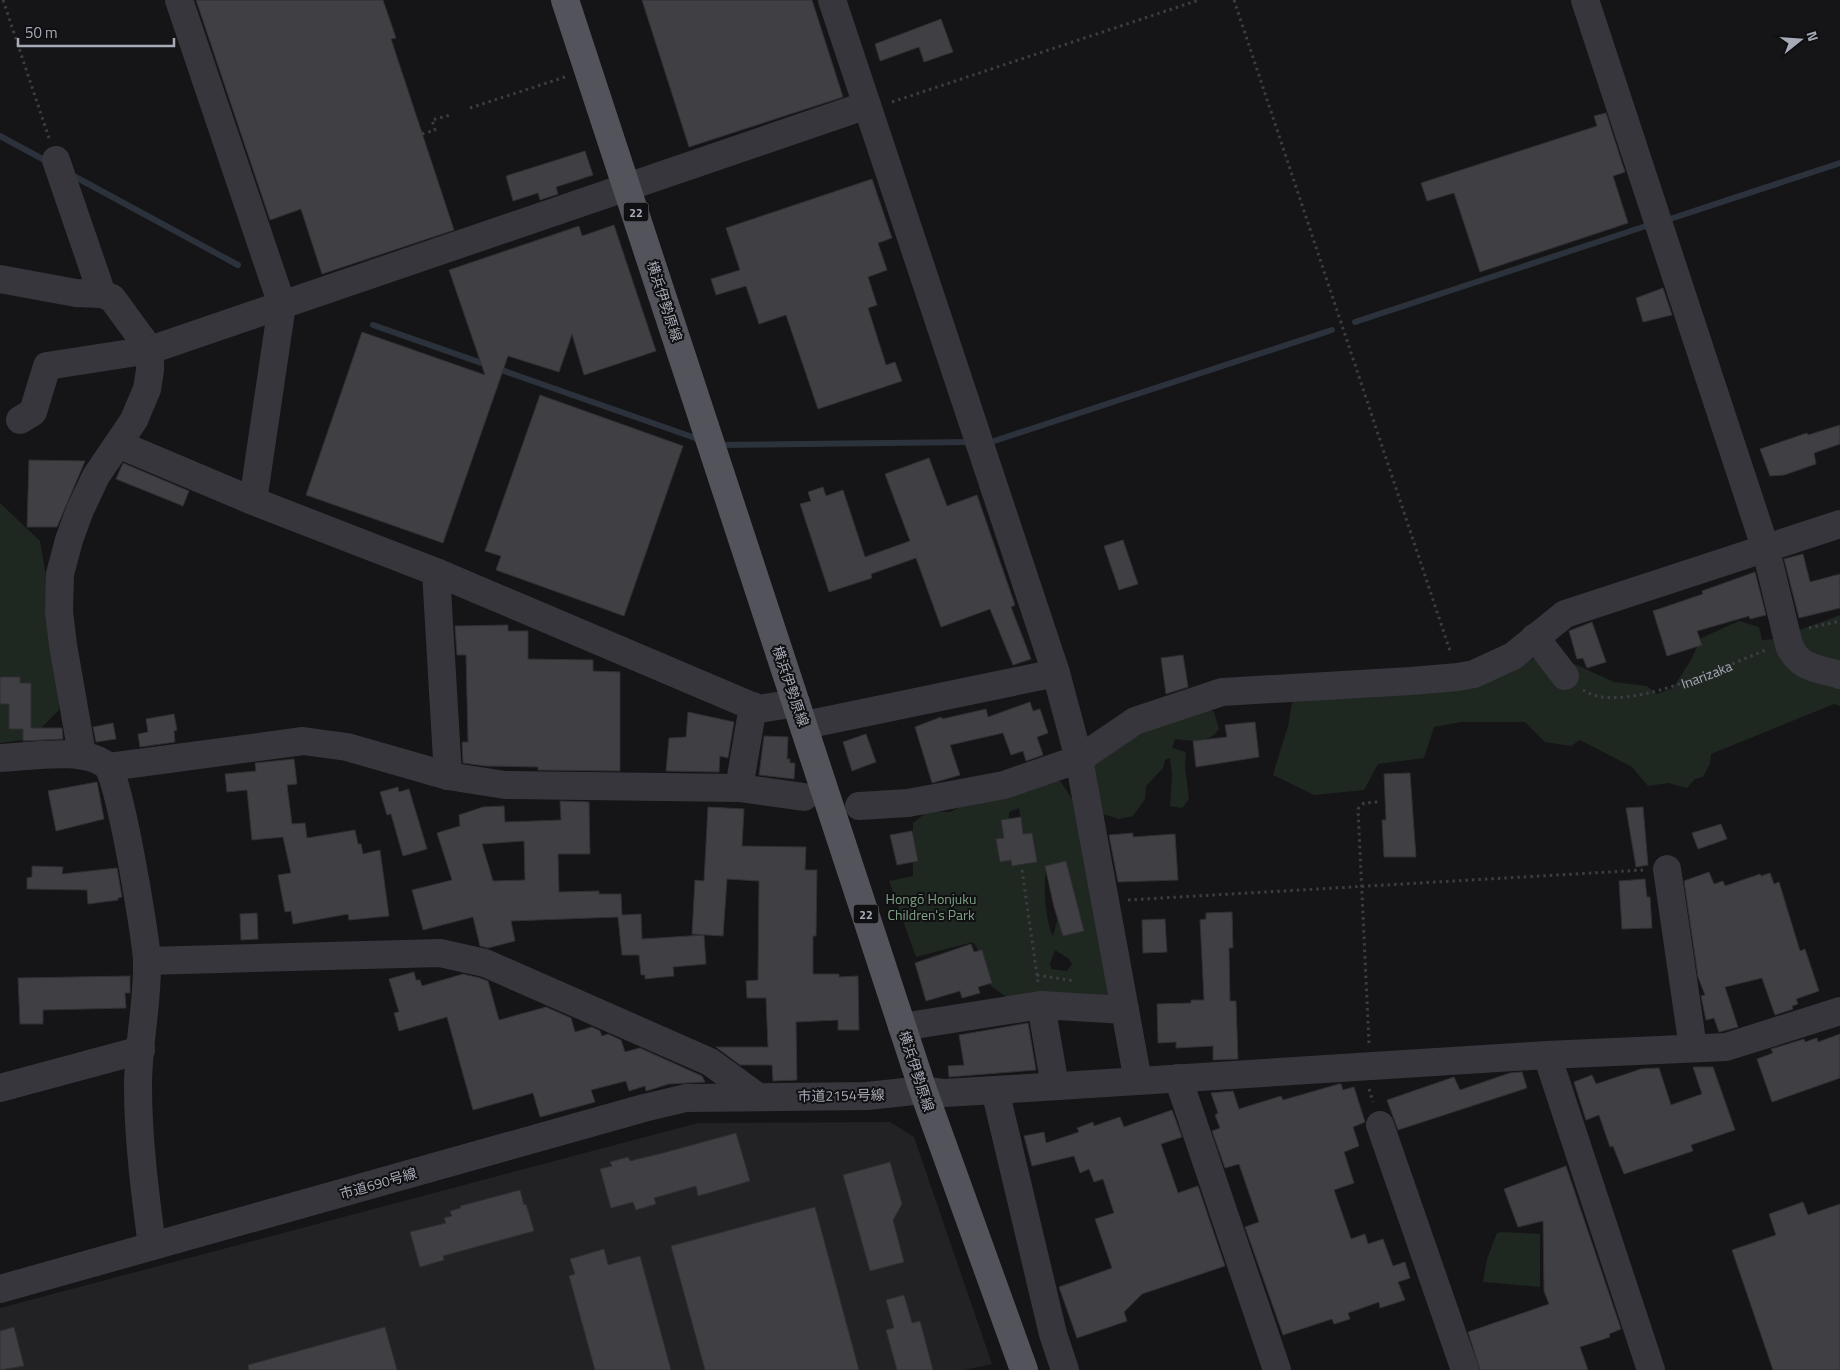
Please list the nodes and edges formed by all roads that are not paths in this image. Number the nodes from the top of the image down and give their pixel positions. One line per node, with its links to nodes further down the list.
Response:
1 (179, 0): 10 (street)
2 (565, 0): 7 (main road, 横浜伊勢原線 / 22)
3 (832, 0): 5 (street)
4 (1585, 0): 16 (street)
5 (867, 105): 7 (street); 19 (street)
6 (60, 171): 9 (street)
7 (628, 187): 10 (street); 23 (main road, 横浜伊勢原線 / 22)
8 (0, 279): 9 (street)
9 (102, 294): 11 (street)
10 (282, 306): 11 (street); 14 (street)
11 (150, 350): 12 (street); 13 (street)
12 (20, 420)
13 (118, 444): 14 (street); 24 (street)
14 (253, 501): 17 (street)
15 (1840, 524): 16 (street)
16 (1766, 550): 18 (street); 20 (street)
17 (436, 572): 22 (street); 28 (street)
18 (1535, 636): 21 (street); 26 (street)
19 (1056, 673): 23 (street); 26 (street)
20 (1840, 675)
21 (1565, 676)
22 (753, 706): 23 (street); 29 (street)
23 (801, 714): 37 (main road, 横浜伊勢原線 / 22)
24 (82, 754): 25 (street); 27 (street)
25 (0, 758)
26 (1079, 759): 31 (street); 35 (street)
27 (109, 767): 28 (street); 33 (street)
28 (448, 776): 29 (street)
29 (739, 788): 30 (street)
30 (804, 797)
31 (858, 806)
32 (1668, 869): 38 (street)
33 (147, 961): 39 (street); 47 (street)
34 (1041, 1005): 35 (street); 37 (street); 43 (street)
35 (1125, 1010): 42 (street)
36 (1840, 1011): 38 (street, 市道2154号線)
37 (902, 1027): 45 (main road, 横浜伊勢原線 / 22)
38 (1693, 1048): 40 (street, 市道2154号線)
39 (141, 1050): 44 (street); 49 (street)
40 (1547, 1055): 41 (street, 市道2154号線); 55 (street)
41 (1178, 1078): 42 (street, 市道2154号線); 53 (street)
42 (1138, 1080): 43 (street, 市道2154号線)
43 (1055, 1086): 46 (street, 市道2154号線)
44 (0, 1088)
45 (923, 1090): 46 (street, 市道2154号線); 47 (street, 市道2154号線); 51 (main road, 横浜伊勢原線 / 22)
46 (995, 1090): 52 (street)
47 (758, 1097): 49 (street, 市道690号線)
48 (1380, 1124): 54 (street)
49 (152, 1246): 50 (street, 市道690号線)
50 (0, 1288)
51 (1024, 1370)
52 (1065, 1370)
53 (1277, 1370)
54 (1466, 1370)
55 (1652, 1370)

